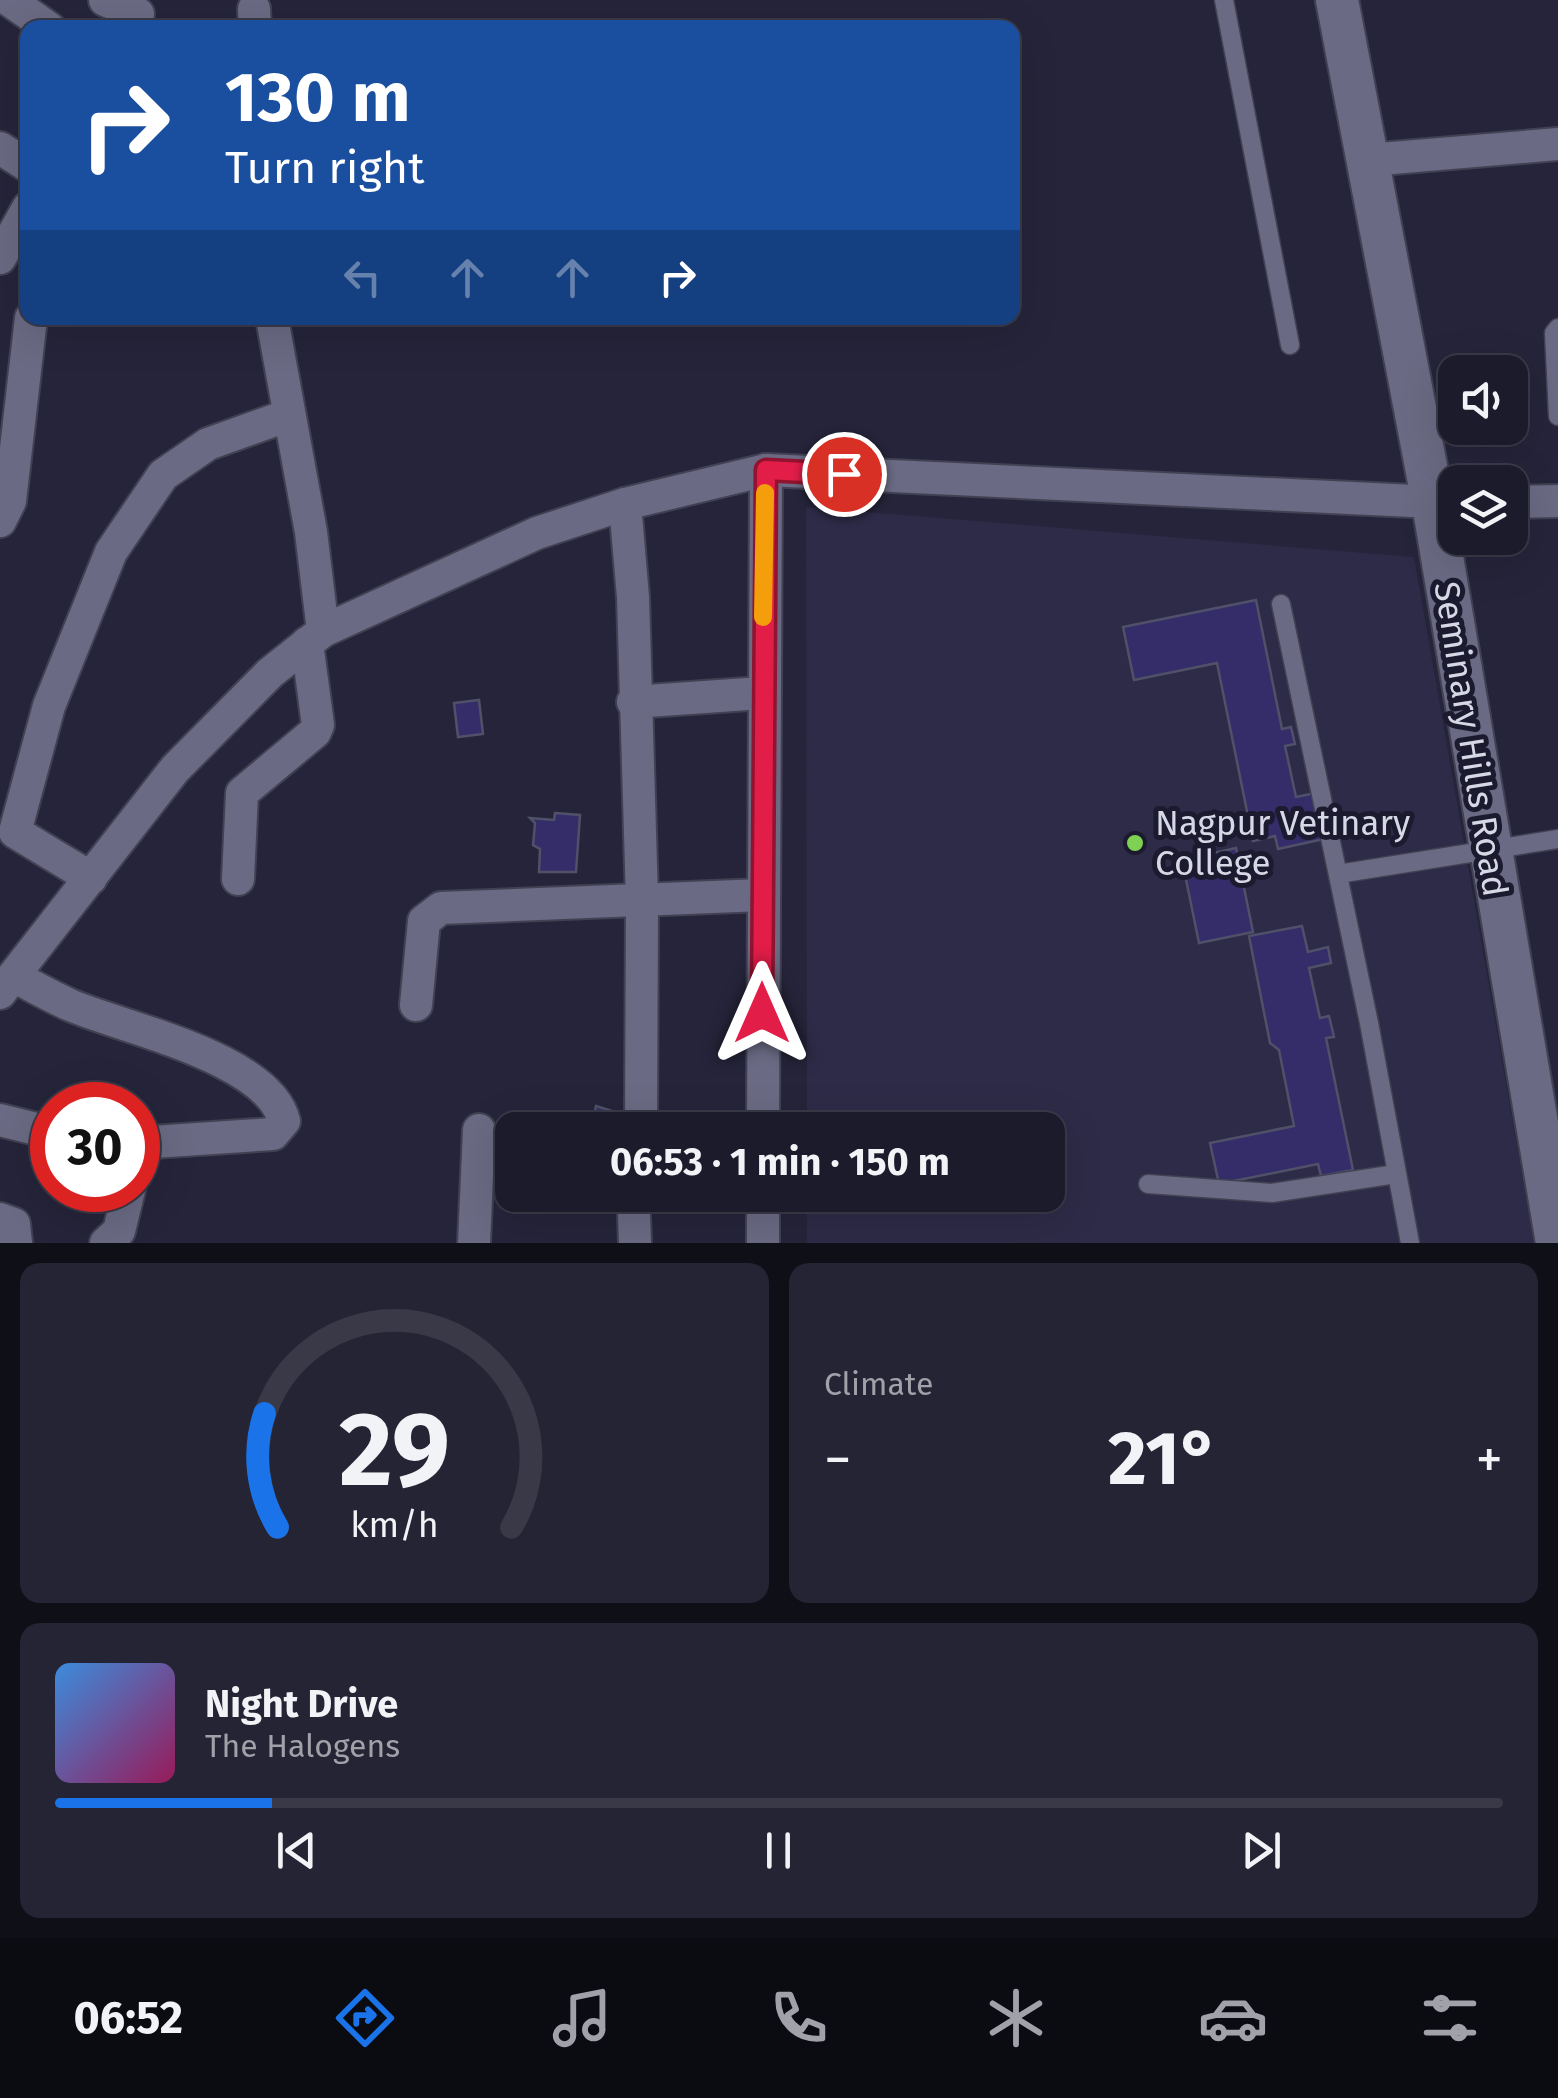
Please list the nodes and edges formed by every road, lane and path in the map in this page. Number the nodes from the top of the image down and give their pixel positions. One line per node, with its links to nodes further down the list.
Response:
1 (10, 0): 6 (street)
2 (105, 0): 5 (street)
3 (1224, 0): 14 (lane)
4 (1337, 0): 8 (street, Seminary Hills Road)
5 (138, 14)
6 (38, 20)
7 (1558, 144): 8 (street)
8 (1368, 160): 18 (street, Seminary Hills Road)
9 (20, 222): 10 (street)
10 (0, 258)
11 (30, 325): 23 (street)
12 (273, 325): 15 (street)
13 (1558, 328): 16 (lane)
14 (1290, 346)
15 (289, 415): 26 (street); 32 (street)
16 (1558, 416)
17 (766, 470): 21 (street); 22 (street); 27 (street)
18 (1438, 476)
19 (1558, 500): 20 (street)
20 (1528, 501)
21 (1438, 503)
22 (625, 504): 26 (street); 28 (street)
23 (0, 521)
24 (1451, 555): 30 (street, Seminary Hills Road)
25 (1281, 604): 31 (lane)
26 (315, 637): 32 (street); 33 (street)
27 (762, 693): 28 (street); 34 (street)
28 (633, 702): 35 (street)
29 (1558, 839): 30 (lane)
30 (1488, 849): 31 (lane); 54 (street, Seminary Hills Road)
31 (1338, 874): 44 (lane)
32 (91, 878): 36 (street)
33 (238, 879)
34 (762, 895): 35 (street); 39 (street)
35 (642, 900): 37 (street); 38 (street)
36 (7, 984): 43 (street)
37 (416, 1005)
38 (640, 1112)
39 (762, 1112)
40 (0, 1120): 41 (street)
41 (30, 1128)
42 (479, 1130): 51 (street)
43 (160, 1143)
44 (1396, 1174): 45 (lane); 53 (lane)
45 (1148, 1184)
46 (124, 1212): 50 (street)
47 (763, 1212): 52 (street)
48 (0, 1219): 49 (street)
49 (16, 1243)
50 (106, 1243)
51 (474, 1243)
52 (763, 1243)
53 (1410, 1243)
54 (1557, 1243)

